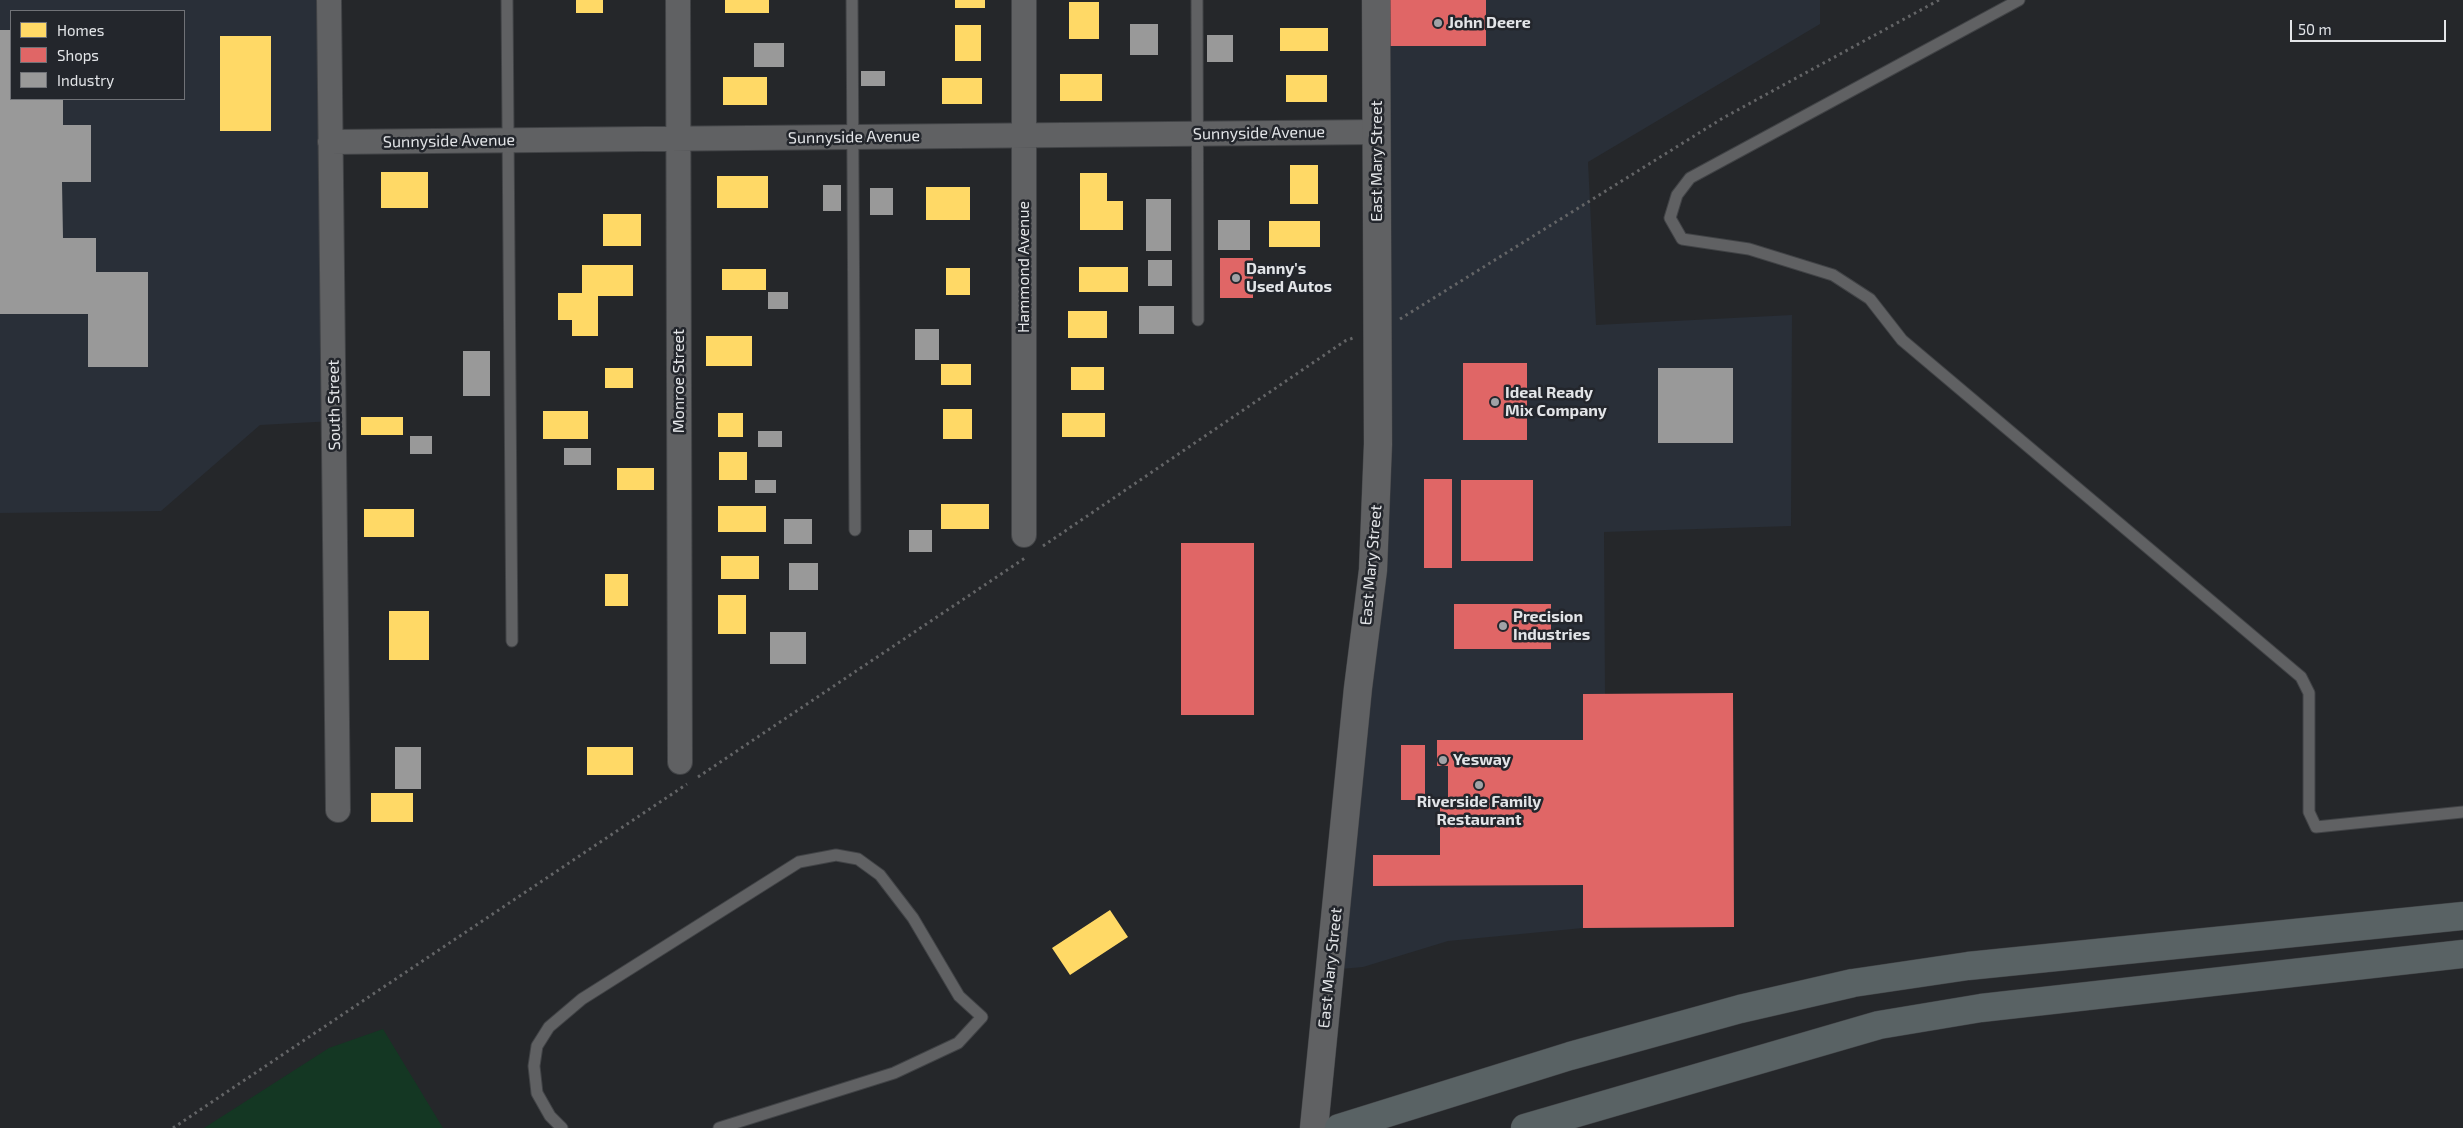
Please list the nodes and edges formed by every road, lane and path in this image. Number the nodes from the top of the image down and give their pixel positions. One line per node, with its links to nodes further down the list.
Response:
1 (329, 0): 16 (street, South Street)
2 (507, 0): 15 (lane)
3 (678, 0): 14 (street, Monroe Street)
4 (852, 0): 13 (lane)
5 (1024, 0): 12 (street, Hammond Avenue)
6 (1198, 0): 11 (lane)
7 (1376, 0): 10 (main road, East Mary Street)
8 (1940, 0): 18 (path)
9 (2019, 0): 24 (lane)
10 (1377, 132): 11 (street, Sunnyside Avenue); 18 (main road, East Mary Street)
11 (1198, 134): 12 (street, Sunnyside Avenue); 17 (lane)
12 (1025, 135): 13 (street, Sunnyside Avenue); 20 (street, Hammond Avenue)
13 (853, 137): 14 (street, Sunnyside Avenue); 19 (lane)
14 (678, 139): 15 (street, Sunnyside Avenue); 22 (street, Monroe Street)
15 (508, 140): 16 (street, Sunnyside Avenue); 21 (lane)
16 (330, 142): 23 (street, South Street)
17 (1198, 320)
18 (1378, 333): 20 (path); 30 (main road, East Mary Street)
19 (855, 530)
20 (1032, 546): 27 (path)
21 (512, 641)
22 (680, 762)
23 (338, 810)
24 (2463, 812)
25 (2463, 916): 31 (highway)
26 (2463, 954): 32 (highway)
27 (173, 1128)
28 (562, 1128): 29 (lane)
29 (719, 1128)
30 (1314, 1128)
31 (1339, 1128)
32 (1525, 1128)

